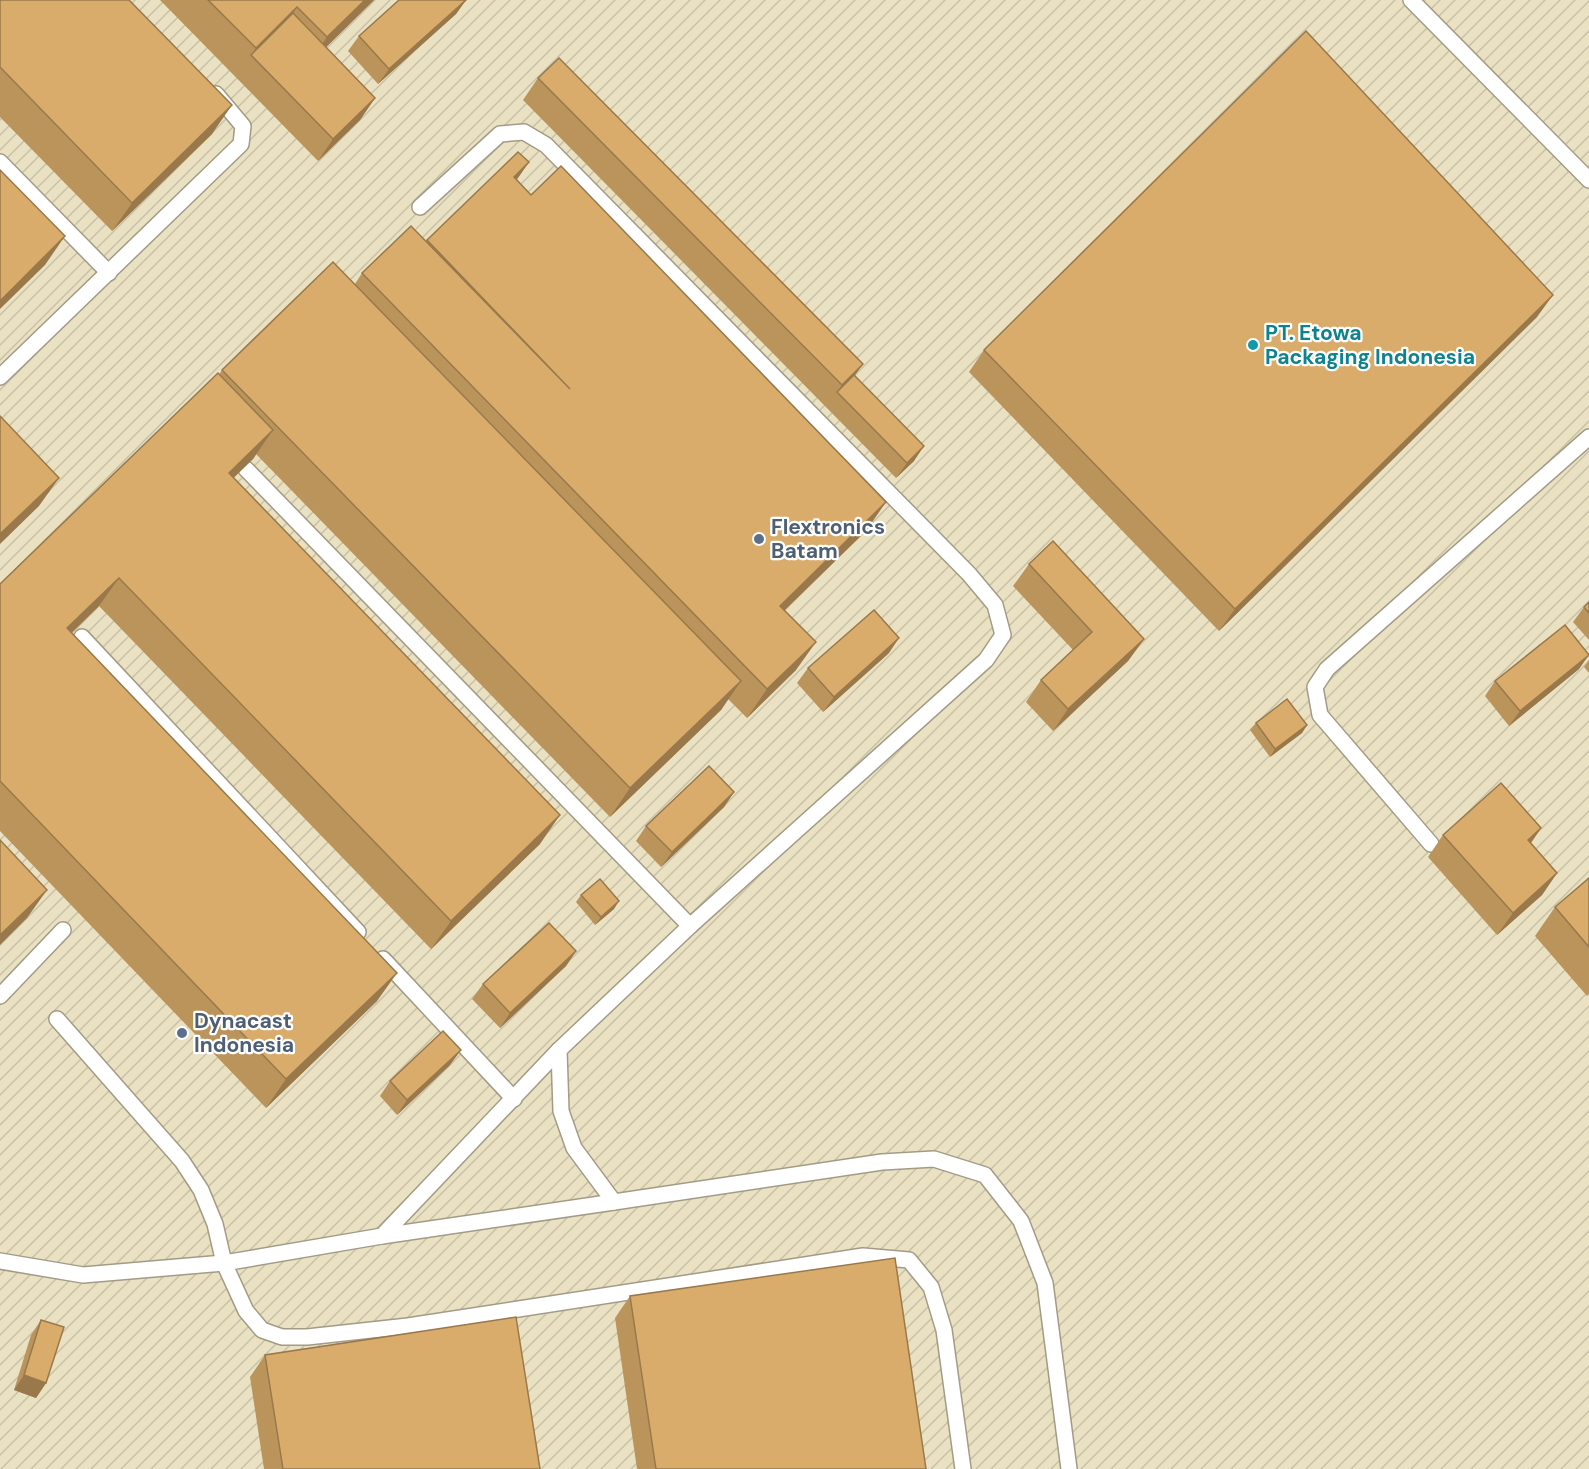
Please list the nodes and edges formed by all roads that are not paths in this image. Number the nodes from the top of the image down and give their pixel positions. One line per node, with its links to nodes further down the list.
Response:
1 (1411, 0): 4 (lane)
2 (205, 81): 6 (lane)
3 (0, 162): 6 (lane)
4 (1589, 180)
5 (420, 207): 12 (lane)
6 (109, 273): 7 (lane)
7 (0, 377)
8 (1589, 437): 11 (lane)
9 (246, 469): 12 (lane)
10 (82, 638): 17 (lane)
11 (1431, 844)
12 (690, 926): 16 (lane)
13 (63, 930): 14 (lane)
14 (0, 996)
15 (57, 1019): 21 (lane)
16 (560, 1050): 17 (lane); 18 (lane)
17 (514, 1099): 19 (lane)
18 (614, 1202): 19 (lane); 23 (lane)
19 (382, 1236): 21 (lane)
20 (0, 1261): 21 (lane)
21 (224, 1263): 22 (lane)
22 (963, 1469)
23 (1069, 1469)

